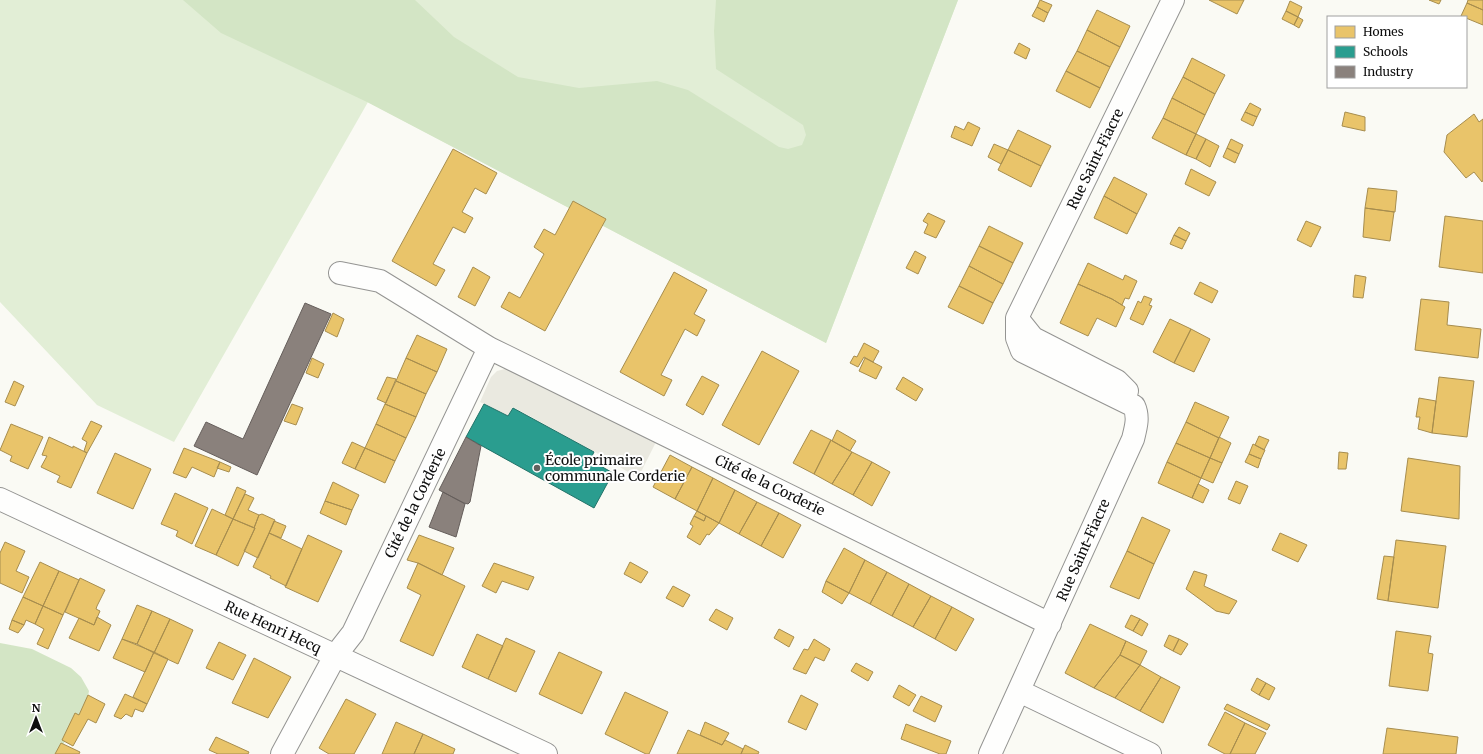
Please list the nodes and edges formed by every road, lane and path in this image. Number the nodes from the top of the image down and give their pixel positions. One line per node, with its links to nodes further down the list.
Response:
1 (1173, 0): 5 (street, Rue Saint-Fiacre)
2 (340, 272): 3 (street, Cité de la Corderie)
3 (489, 348): 5 (street, Cité de la Corderie); 6 (street, Cité de la Corderie)
4 (0, 499): 6 (street, Rue Henri Hecq)
5 (1050, 624): 7 (street, Rue Saint-Fiacre)
6 (334, 656): 8 (street, Cité de la Corderie); 9 (street, Rue Henri Hecq)
7 (1019, 691): 10 (street, Rue Saint-Fiacre); 11 (street)
8 (282, 754)
9 (546, 754)
10 (990, 754)
11 (1150, 754)

